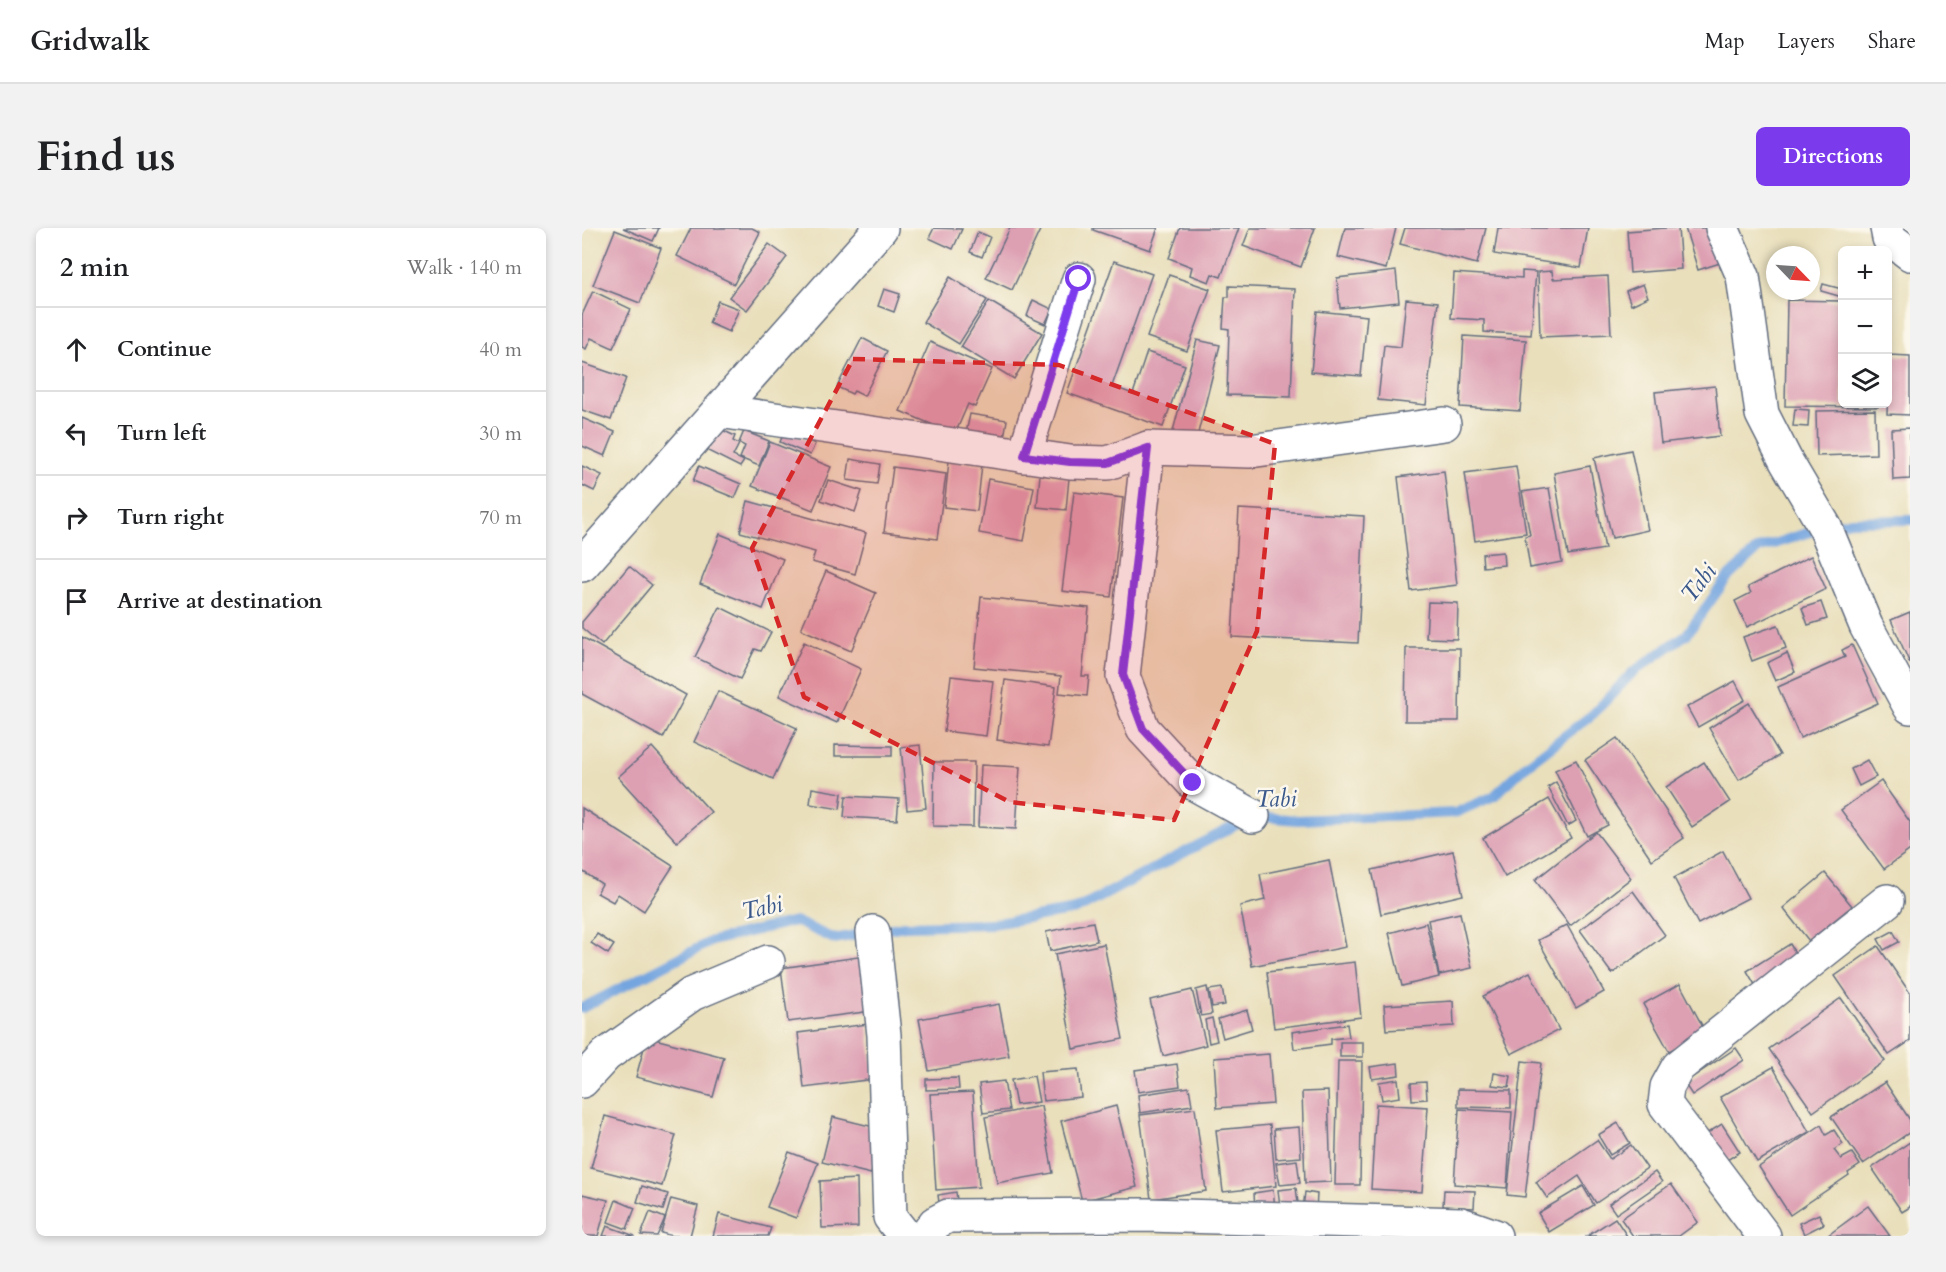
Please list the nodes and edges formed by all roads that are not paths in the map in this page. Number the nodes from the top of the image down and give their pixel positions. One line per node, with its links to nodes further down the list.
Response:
1 (881, 228): 6 (street)
2 (1722, 228): 11 (street)
3 (1887, 228): 4 (street)
4 (1910, 254)
5 (1079, 279): 9 (street)
6 (719, 411): 9 (street); 10 (street)
7 (1444, 424): 8 (street)
8 (1148, 448): 9 (street); 12 (street)
9 (1024, 456)
10 (582, 565)
11 (1910, 707)
12 (1253, 816)
13 (1887, 902): 20 (street)
14 (873, 932): 17 (street)
15 (768, 962): 16 (street)
16 (582, 1081)
17 (905, 1236)
18 (926, 1236): 19 (street)
19 (1496, 1236)
20 (1764, 1236)

